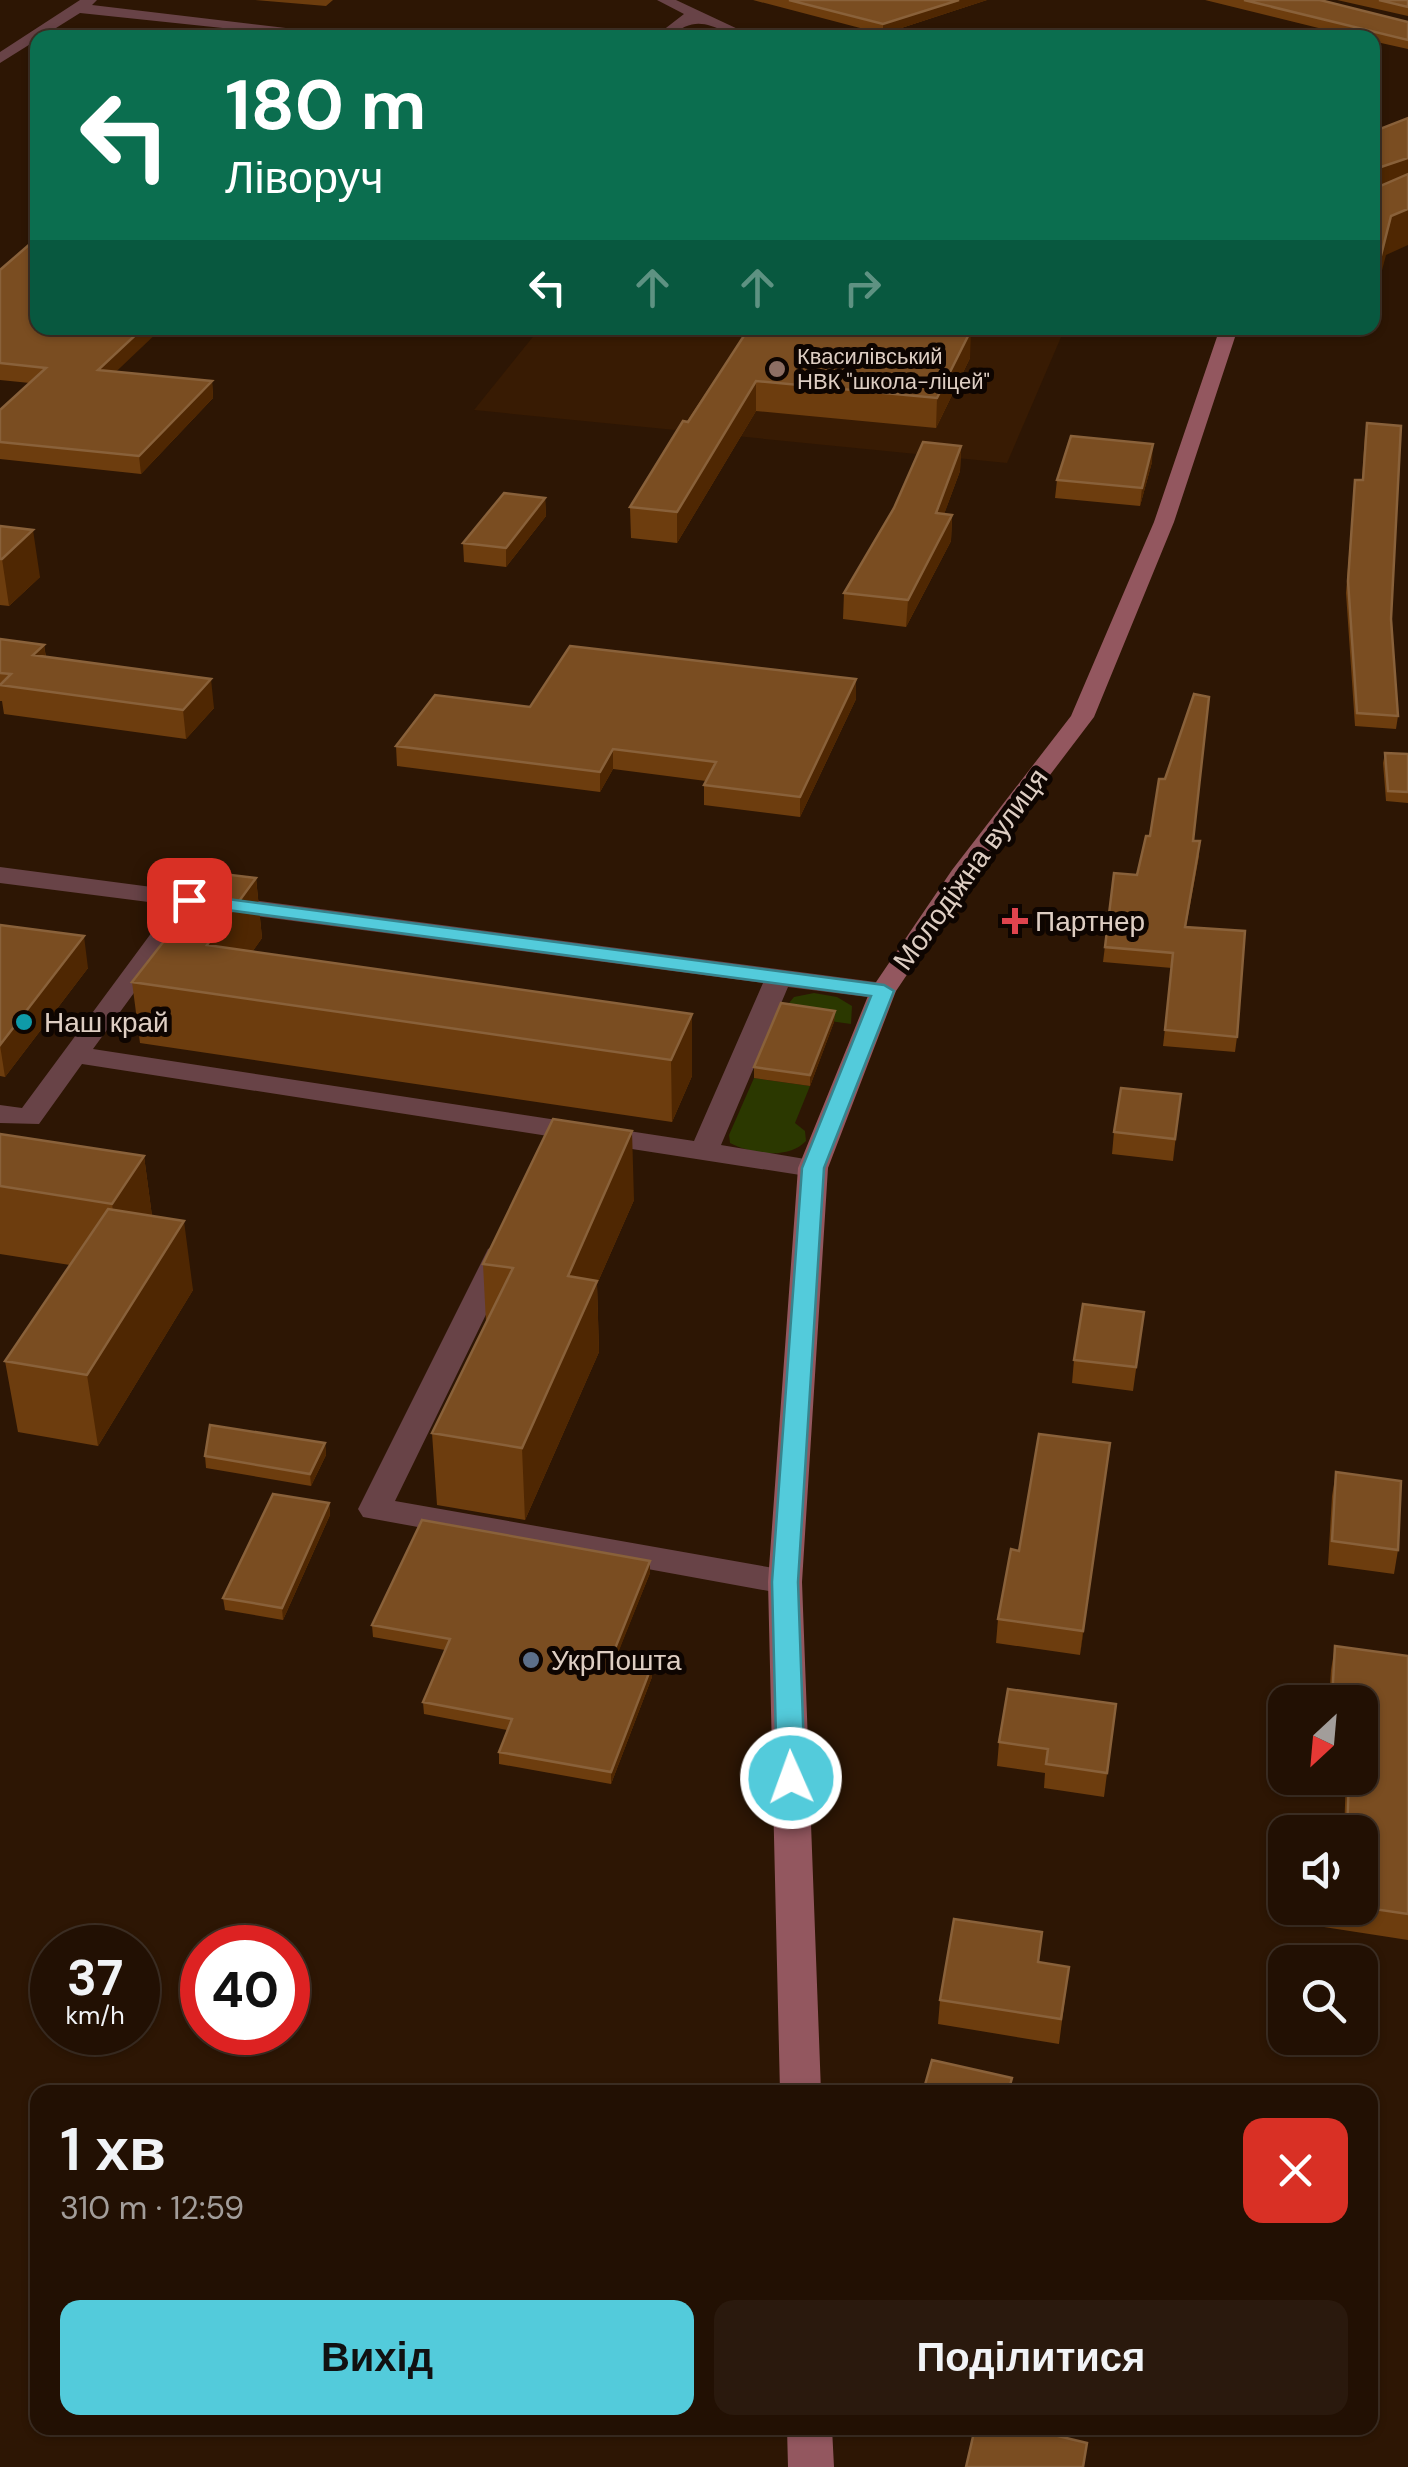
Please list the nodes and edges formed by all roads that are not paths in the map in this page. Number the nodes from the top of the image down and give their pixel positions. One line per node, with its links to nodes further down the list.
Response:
1 (664, 0): 3 (street)
2 (84, 4): 4 (street); 5 (street)
3 (702, 15): 6 (street); 7 (street)
4 (44, 30)
5 (298, 30)
6 (669, 30)
7 (733, 30)
8 (30, 39): 9 (street)
9 (0, 59)
10 (1227, 335): 14 (street, Молодіжна вулиця)
11 (0, 875): 12 (street)
12 (189, 900): 13 (street); 15 (street)
13 (780, 978): 14 (street); 18 (street)
14 (884, 991): 20 (street, Молодіжна вулиця)
15 (74, 1056): 16 (street); 17 (street)
16 (0, 1114)
17 (562, 1129): 18 (street); 19 (street)
18 (704, 1151): 20 (street)
19 (544, 1164)
20 (813, 1168): 22 (street, Молодіжна вулиця)
21 (519, 1216): 22 (street)
22 (785, 1582): 23 (street, Молодіжна вулиця)
23 (800, 2085)
24 (810, 2435): 25 (street)
25 (811, 2467)

